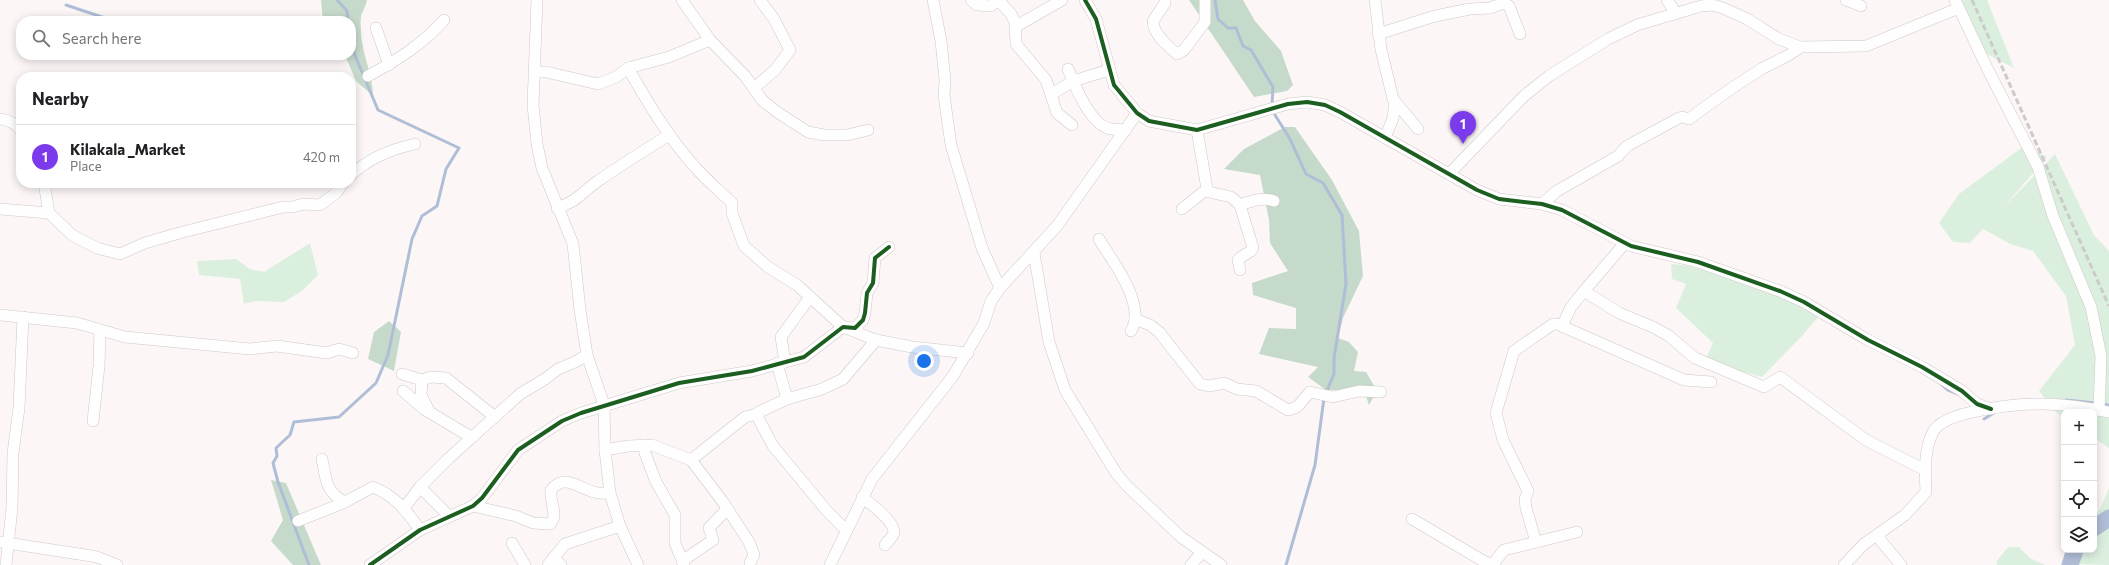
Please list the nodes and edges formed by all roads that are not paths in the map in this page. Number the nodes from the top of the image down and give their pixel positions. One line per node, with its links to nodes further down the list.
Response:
1 (537, 0): 29 (street)
2 (682, 0): 23 (street)
3 (760, 0): 32 (street)
4 (933, 0): 63 (street)
5 (972, 0): 13 (street)
6 (1062, 0): 19 (street)
7 (1085, 0): 28 (street)
8 (1165, 0): 9 (street)
9 (1205, 0)
10 (1376, 0): 21 (street)
11 (1667, 0): 17 (street)
12 (1846, 0): 16 (street)
13 (996, 1): 19 (street)
14 (1472, 4): 21 (street); 22 (street)
15 (1957, 4): 24 (street); 86 (street)
16 (1861, 6)
17 (1676, 13): 24 (street); 47 (street)
18 (444, 20): 25 (street)
19 (1015, 27): 33 (street)
20 (376, 28): 25 (street)
21 (1378, 34): 34 (street)
22 (1520, 34)
23 (710, 40): 26 (street); 32 (street)
24 (1800, 47): 52 (street)
25 (389, 65): 30 (street)
26 (628, 68): 29 (street); 43 (street)
27 (1068, 69): 31 (street)
28 (1109, 70): 31 (street); 35 (street)
29 (535, 72): 54 (street)
30 (368, 76)
31 (1073, 81): 33 (street); 41 (street)
32 (754, 88): 40 (street)
33 (1052, 94): 37 (street)
34 (1395, 103): 39 (street); 44 (street)
35 (1138, 113): 41 (street); 42 (street)
36 (0, 119): 38 (street)
37 (1072, 124)
38 (16, 125)
39 (1418, 129)
40 (868, 130)
41 (1126, 130): 61 (street)
42 (1197, 130): 44 (street); 50 (street)
43 (669, 135): 54 (street); 65 (street)
44 (1385, 138): 47 (street)
45 (415, 144): 46 (street)
46 (356, 170)
47 (1450, 173): 52 (street)
48 (45, 188): 57 (street)
49 (340, 188): 57 (street)
50 (1207, 189): 53 (street); 56 (street)
51 (1274, 201): 53 (street)
52 (1542, 204): 59 (street)
53 (1240, 205): 62 (street)
54 (557, 208): 76 (street)
55 (0, 209): 57 (street)
56 (1182, 209)
57 (49, 213)
58 (1099, 239): 68 (street)
59 (1626, 243): 64 (street); 85 (street)
60 (889, 247): 70 (street)
61 (1034, 253): 63 (street); 116 (street)
62 (1240, 270)
63 (1000, 288): 75 (street)
64 (1584, 291): 69 (street); 96 (street)
65 (810, 297): 70 (street); 77 (street)
66 (0, 315): 67 (street)
67 (23, 317): 72 (street); 112 (street)
68 (1135, 319): 71 (street); 82 (street)
69 (1562, 326): 80 (street); 113 (street)
70 (843, 327): 73 (street); 77 (street)
71 (1131, 330)
72 (100, 331): 74 (street); 90 (street)
73 (876, 340): 75 (street); 83 (street)
74 (353, 353)
75 (968, 353): 99 (street)
76 (587, 354): 84 (street); 89 (street)
77 (781, 363): 83 (street); 84 (street)
78 (402, 374): 79 (street)
79 (422, 380): 87 (street); 89 (street)
80 (1711, 382)
81 (403, 392): 87 (street)
82 (1381, 392)
83 (787, 398): 88 (street)
84 (604, 405): 93 (street); 101 (street)
85 (1991, 409): 86 (street); 96 (street)
86 (2104, 411)
87 (431, 413): 91 (street)
88 (757, 414): 95 (street); 109 (street)
89 (495, 417): 91 (street)
90 (93, 421)
91 (471, 437): 97 (street)
92 (644, 445): 93 (street); 95 (street); 119 (street)
93 (605, 450): 98 (street)
94 (322, 459): 100 (street)
95 (691, 460): 103 (street)
96 (1925, 470): 111 (street)
97 (420, 487): 102 (street); 104 (street)
98 (610, 493): 101 (street); 107 (street)
99 (862, 497): 109 (street); 115 (street)
100 (345, 502): 102 (street); 106 (street)
101 (473, 506): 104 (street)
102 (404, 508): 108 (street)
103 (727, 509): 119 (street); 120 (street)
104 (449, 516): 108 (street)
105 (1412, 519): 121 (street)
106 (298, 521)
107 (620, 526): 118 (street); 126 (street)
108 (420, 530): 124 (street)
109 (846, 530): 127 (street)
110 (1577, 532): 113 (street)
111 (1879, 534): 130 (street); 131 (street)
112 (4, 542): 117 (street); 122 (street)
113 (1536, 542): 121 (street)
114 (512, 544): 125 (street)
115 (885, 545)
116 (1202, 552): 128 (street); 129 (street)
117 (96, 561): 123 (street)
118 (554, 563)
119 (683, 563)
120 (750, 563)
121 (1487, 564)
122 (6, 565)
123 (117, 565)
124 (370, 565)
125 (525, 565)
126 (638, 565)
127 (830, 565)
128 (1191, 565)
129 (1221, 565)
130 (1844, 565)
131 (1901, 565)

